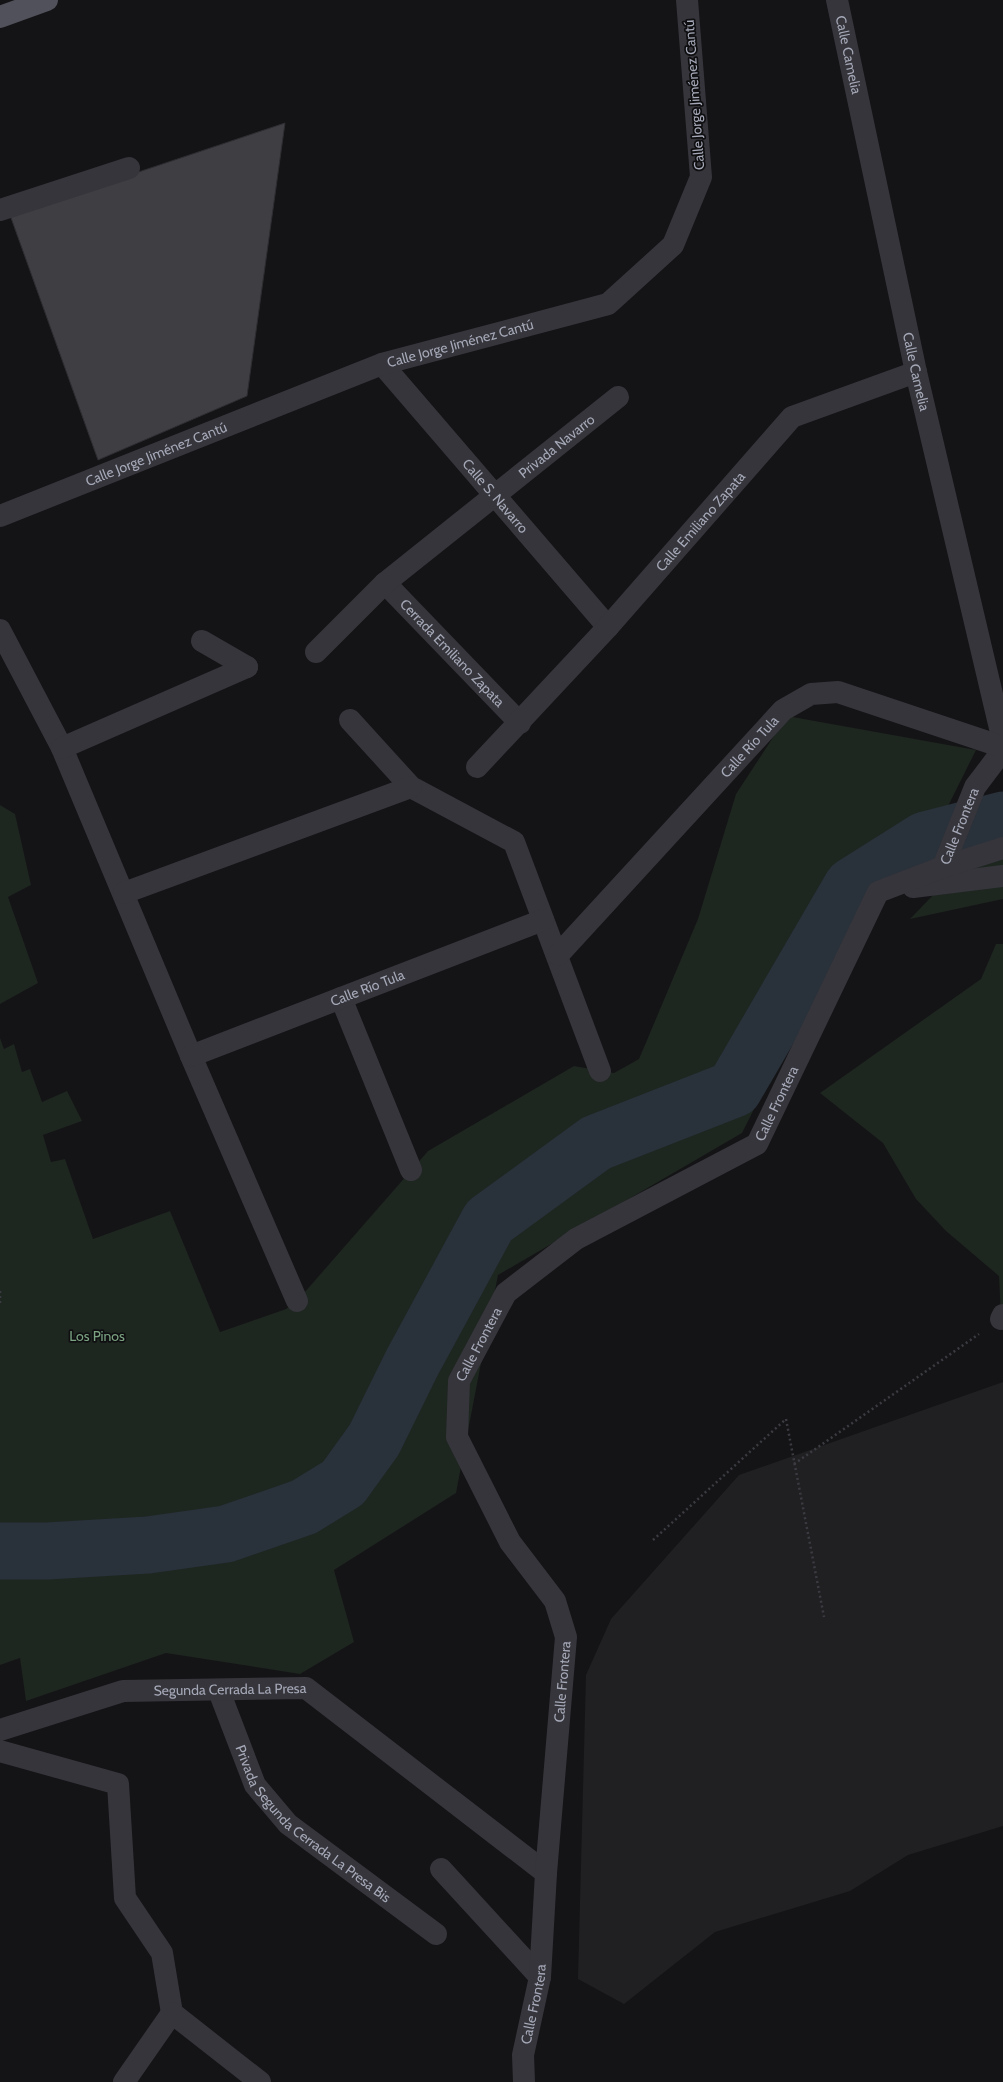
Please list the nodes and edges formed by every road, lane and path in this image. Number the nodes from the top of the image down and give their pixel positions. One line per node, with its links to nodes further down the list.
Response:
1 (47, 0): 4 (main road)
2 (687, 0): 7 (street, Calle Jorge Jiménez Cantú)
3 (837, 0): 8 (street, Calle Camelia)
4 (0, 17)
5 (129, 168): 6 (street)
6 (0, 210)
7 (382, 364): 10 (street, Calle S. Navarro); 11 (street, Calle Jorge Jiménez Cantú)
8 (916, 372): 13 (street, Calle Emiliano Zapata); 19 (street, Calle Camelia)
9 (618, 397): 10 (street, Privada Navarro)
10 (496, 496): 12 (street); 13 (street, Calle S. Navarro)
11 (0, 516)
12 (386, 583): 16 (street); 18 (street, Cerrada Emiliano Zapata)
13 (608, 628): 18 (street, Calle Emiliano Zapata)
14 (0, 630): 20 (street)
15 (202, 641): 20 (street)
16 (316, 652)
17 (350, 720): 23 (street)
18 (520, 723): 22 (street, Calle Emiliano Zapata)
19 (1003, 741)
20 (62, 748): 28 (street)
21 (1003, 748): 25 (street, Calle Frontera); 30 (street, Calle Río Tula)
22 (477, 767)
23 (411, 788): 28 (street); 29 (street)
24 (1003, 848): 25 (street)
25 (943, 867): 27 (street, Calle Frontera)
26 (1003, 876): 27 (street, Calle Frontera)
27 (878, 892): 46 (street, Calle Frontera)
28 (124, 893): 32 (street)
29 (543, 920): 30 (street); 31 (street, Calle Río Tula)
30 (558, 955): 33 (street)
31 (341, 998): 32 (street, Calle Río Tula); 34 (street)
32 (191, 1056): 36 (street)
33 (600, 1071)
34 (411, 1170)
35 (0, 1291): 37 (path)
36 (297, 1301)
37 (0, 1303)
38 (1002, 1317): 39 (path)
39 (794, 1464): 40 (path); 41 (path)
40 (653, 1540)
41 (824, 1617)
42 (219, 1691): 43 (street, Segunda Cerrada La Presa); 46 (street, Segunda Cerrada La Presa); 47 (street, Privada Segunda Cerrada La Presa Bis)
43 (0, 1730)
44 (0, 1751): 49 (street)
45 (441, 1869): 48 (street)
46 (546, 1873): 48 (street, Calle Frontera)
47 (436, 1934)
48 (540, 1977): 52 (street, Calle Frontera)
49 (172, 2013): 50 (street); 51 (street)
50 (124, 2082)
51 (260, 2082)
52 (524, 2082)

